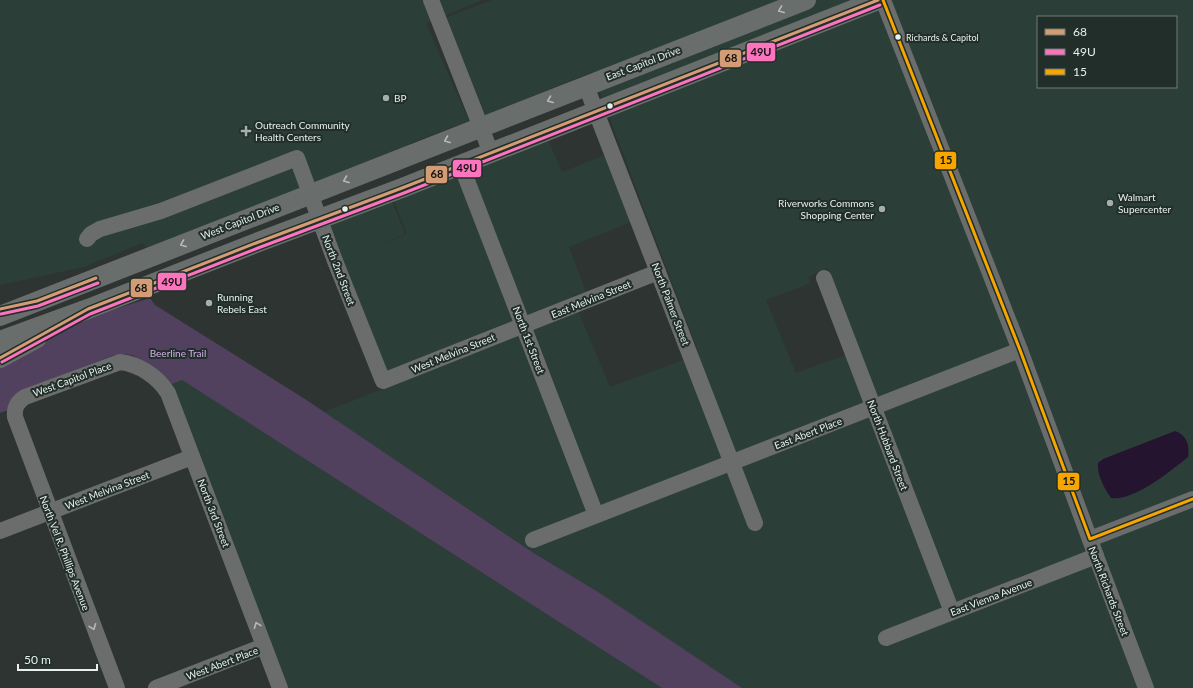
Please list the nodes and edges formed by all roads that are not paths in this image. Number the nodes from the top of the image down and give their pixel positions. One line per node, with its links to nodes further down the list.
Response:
1 (431, 0): 7 (street)
2 (806, 0): 5 (main road, East Capitol Drive, one-way to 5)
3 (878, 0): 6 (main road)
4 (883, 0): 21 (street, North Richards Street)
5 (586, 86): 6 (street, North Palmer Street); 7 (main road, East Capitol Drive, one-way to 7)
6 (596, 111): 8 (main road); 13 (street, North Palmer Street)
7 (481, 127): 8 (street); 10 (main road, West Capitol Drive, one-way to 10)
8 (491, 153): 9 (main road)
9 (461, 165): 11 (main road); 19 (street, North 1st Street)
10 (311, 194): 11 (street, North 2nd Street); 12 (street, North 2nd Street); 15 (main road, West Capitol Drive, one-way to 15)
11 (319, 219): 17 (main road); 24 (street, North 2nd Street)
12 (87, 238)
13 (658, 272): 19 (street, East Melvina Street); 28 (street, North Palmer Street)
14 (824, 278): 25 (street, North Hubbard Street)
15 (37, 301): 16 (main road); 18 (main road, West Capitol Drive)
16 (0, 309)
17 (88, 309): 20 (main road); 22 (main road)
18 (0, 316)
19 (523, 325): 24 (street, West Melvina Street); 31 (street, North 1st Street)
20 (0, 341)
21 (1020, 350): 25 (street, East Abert Place); 34 (street, North Richards Street)
22 (0, 358)
23 (120, 362): 26 (street, West Capitol Place); 27 (street, North 3rd Street)
24 (383, 382)
25 (874, 407): 28 (street, East Abert Place); 37 (street, North Hubbard Street)
26 (15, 417): 30 (street, North Vel R. Phillips Avenue)
27 (192, 457): 30 (street, West Melvina Street); 39 (street, North 3rd Street, one-way to 27)
28 (732, 462): 31 (street, East Abert Place); 32 (street, North Palmer Street)
29 (1193, 499): 34 (street)
30 (50, 512): 33 (street, West Melvina Street); 40 (street, North Vel R. Phillips Avenue, one-way to 40)
31 (596, 515): 35 (street)
32 (755, 523)
33 (0, 531)
34 (1090, 539): 36 (street, North Richards Street)
35 (533, 540)
36 (1096, 556): 37 (street, East Vienna Avenue); 43 (street, North Richards Street)
37 (952, 612): 38 (street, East Vienna Avenue)
38 (886, 638)
39 (264, 646): 41 (street, West Abert Place); 42 (street, North 3rd Street)
40 (117, 688)
41 (156, 688)
42 (280, 688)
43 (1146, 688)

